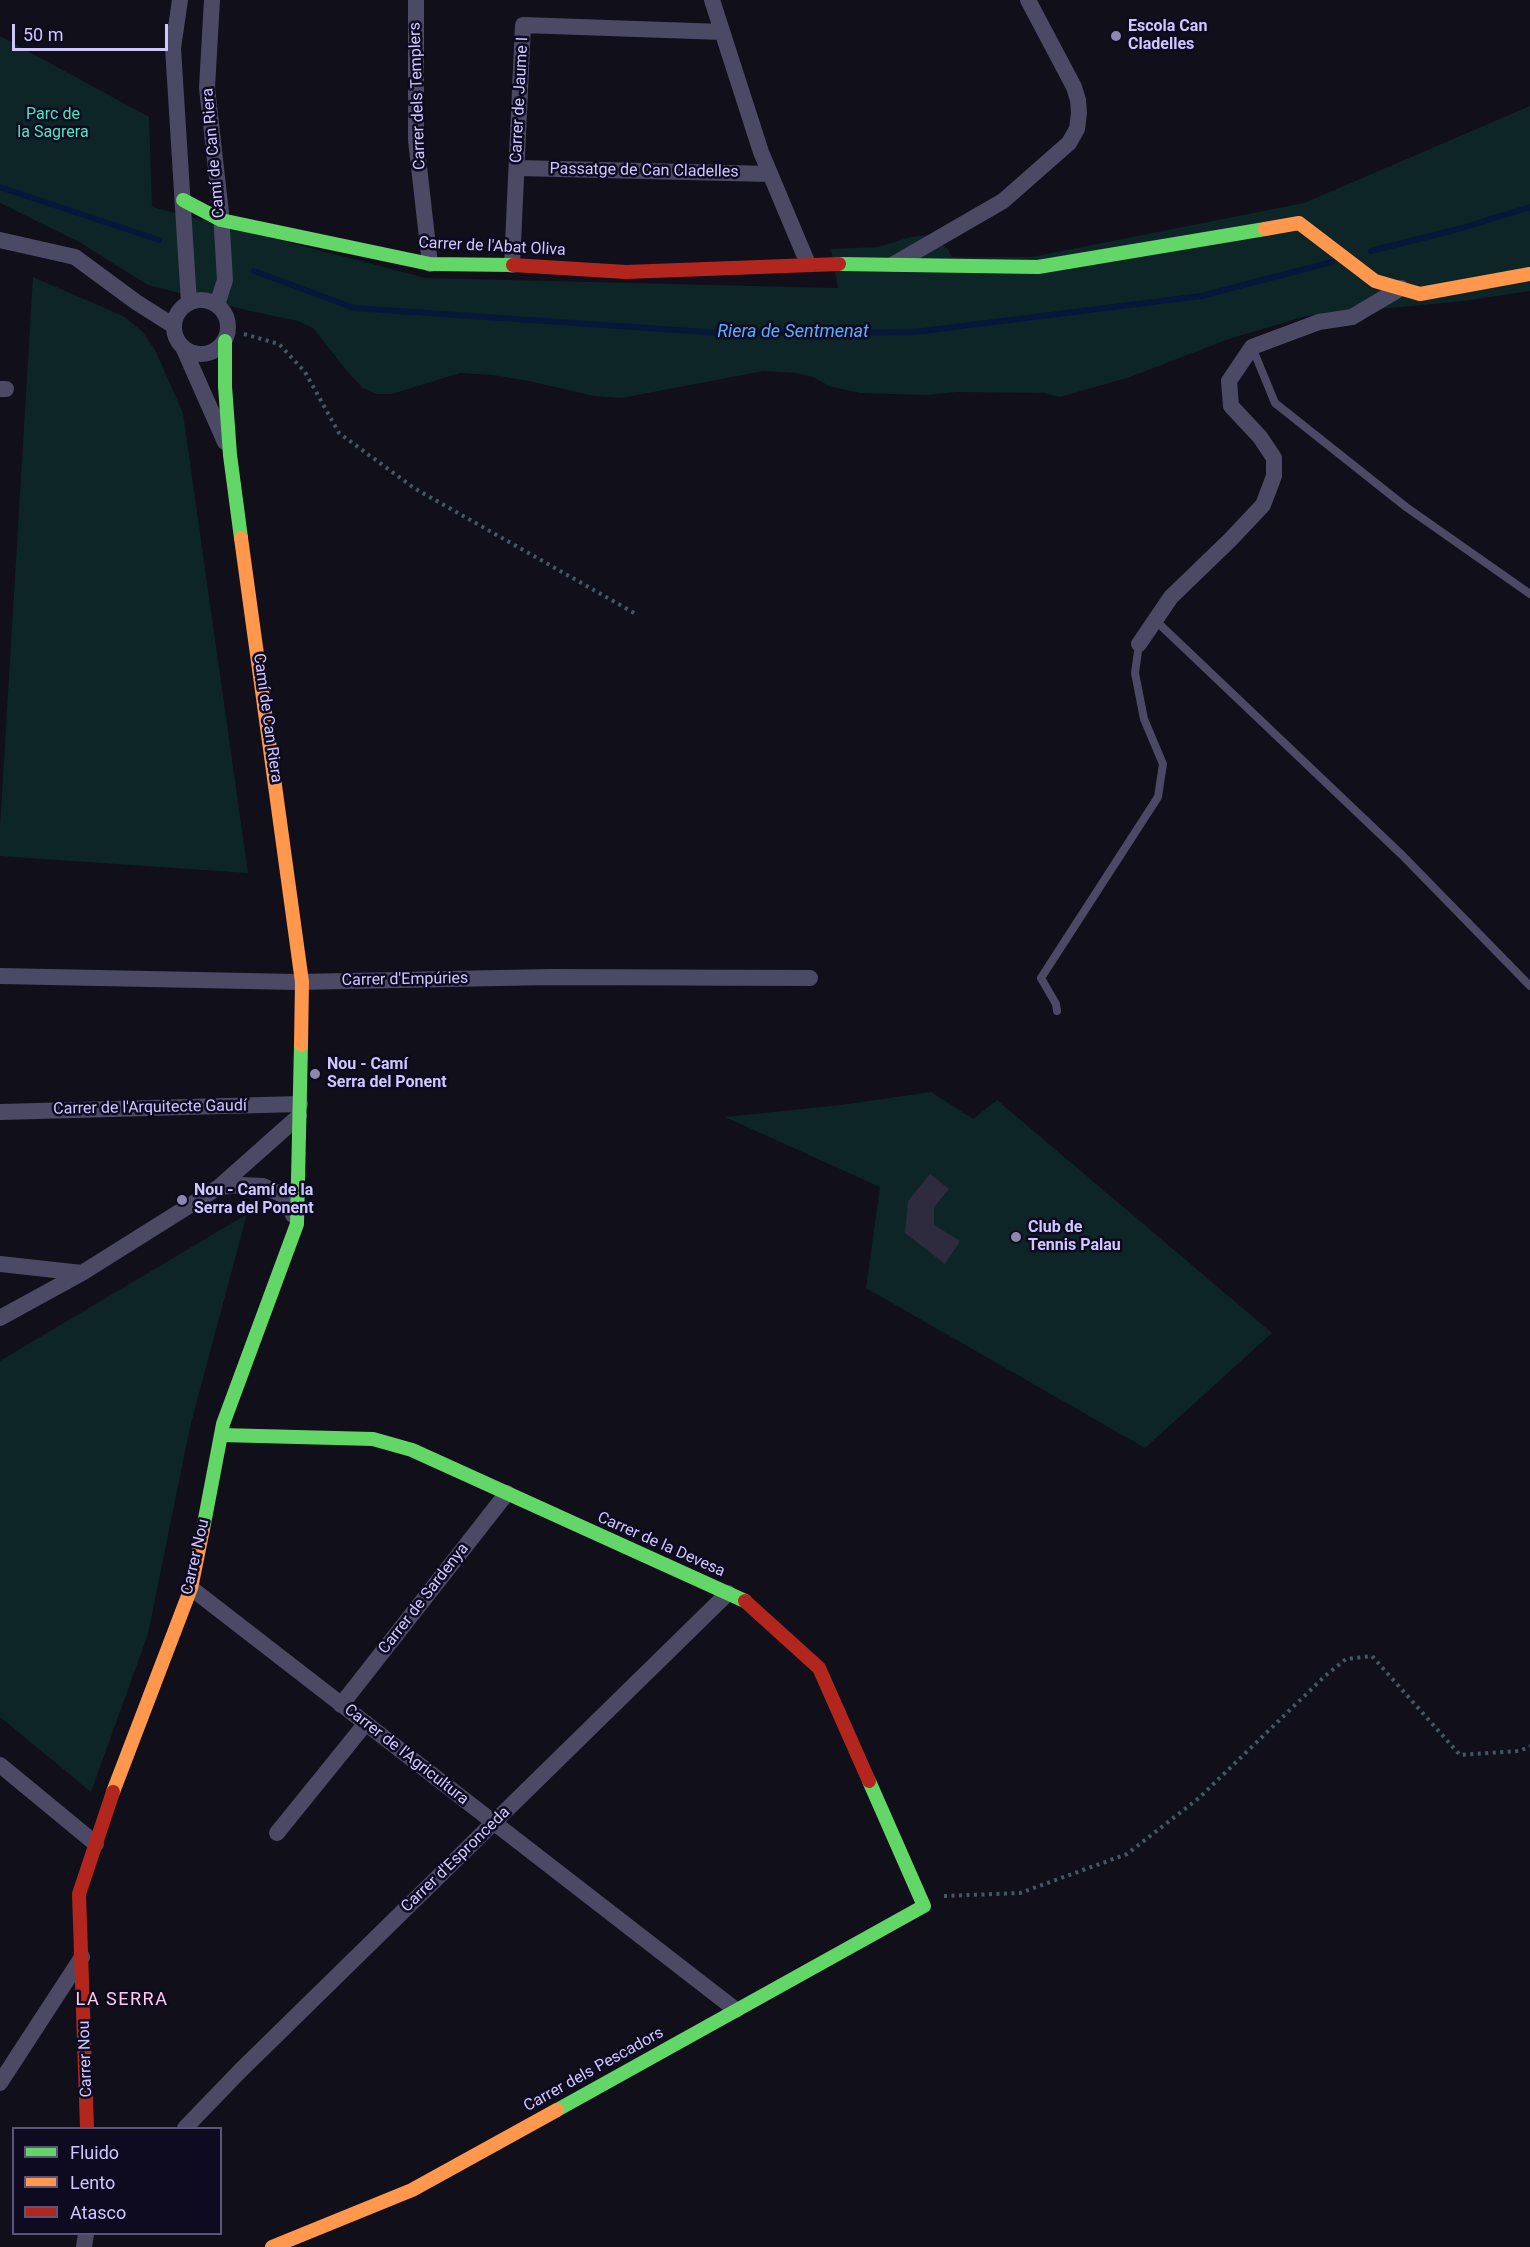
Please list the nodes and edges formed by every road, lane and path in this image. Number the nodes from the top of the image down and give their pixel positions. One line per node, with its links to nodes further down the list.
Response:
1 (180, 0): 9 (street, Camí de Can Riera)
2 (212, 0): 10 (street, Camí de Can Riera)
3 (416, 0): 12 (street, Carrer dels Templers)
4 (712, 0): 6 (street)
5 (1028, 0): 15 (street)
6 (722, 32): 7 (street, Carrer de Jaume I); 8 (street)
7 (517, 168): 8 (street, Passatge de Can Cladelles); 14 (street, Carrer de Jaume I)
8 (770, 174): 13 (street)
9 (183, 200): 10 (street, Carrer de l'Abat Oliva); 18 (street, Camí de Can Riera)
10 (221, 220): 12 (street, Carrer de l'Abat Oliva); 19 (street, Camí de Can Riera)
11 (0, 240): 20 (street)
12 (430, 264): 14 (street, Carrer de l'Abat Oliva)
13 (808, 264): 14 (street, Carrer de l'Abat Oliva); 15 (street, Carrer de l'Abat Oliva)
14 (512, 265)
15 (893, 265): 17 (street, Carrer de l'Abat Oliva)
16 (1530, 274): 17 (street, Carrer de l'Abat Oliva)
17 (1401, 288): 23 (street)
18 (189, 303): 19 (street); 20 (street)
19 (217, 305): 21 (street)
20 (174, 326): 22 (street)
21 (227, 335): 22 (street); 24 (street, Camí de Can Riera); 26 (path)
22 (183, 347): 24 (street, Camí de Can Riera)
23 (1251, 347): 25 (lane); 27 (street)
24 (230, 455): 31 (street, Camí de Can Riera)
25 (1530, 594)
26 (636, 614)
27 (1155, 620): 28 (street); 32 (lane)
28 (1138, 644): 33 (lane)
29 (0, 976): 31 (street, Carrer d'Empúries)
30 (810, 978): 31 (street, Carrer d'Empúries)
31 (302, 982): 34 (street, Carrer Nou)
32 (1530, 986)
33 (1057, 1011)
34 (299, 1110): 35 (street, Carrer de l'Arquitecte Gaudí); 36 (street); 37 (street, Carrer Nou)
35 (0, 1112)
36 (219, 1187): 37 (street); 39 (street)
37 (297, 1224): 41 (street, Carrer Nou)
38 (0, 1264): 39 (street)
39 (82, 1274): 40 (street)
40 (0, 1318)
41 (221, 1435): 42 (street, Carrer de la Devesa); 43 (street, Carrer Nou)
42 (507, 1493): 44 (street, Carrer de la Devesa); 45 (street, Carrer de Sardenya)
43 (191, 1588): 45 (street, Carrer de l'Agricultura); 51 (street, Carrer Nou)
44 (728, 1593): 49 (street, Carrer d'Espronceda); 52 (street, Carrer de la Devesa)
45 (341, 1705): 46 (street, Carrer de l'Agricultura)
46 (366, 1723): 49 (street, Carrer de l'Agricultura); 50 (street)
47 (1530, 1746): 52 (path)
48 (0, 1765): 51 (street)
49 (494, 1823): 54 (street, Carrer de l'Agricultura); 57 (street, Carrer d'Espronceda)
50 (277, 1833)
51 (96, 1844): 53 (street, Carrer Nou)
52 (922, 1903): 54 (street, Carrer dels Pescadors)
53 (82, 1957): 55 (street); 56 (street, Carrer Nou)
54 (736, 2010): 58 (street, Carrer dels Pescadors)
55 (0, 2083)
56 (87, 2127)
57 (186, 2127)
58 (272, 2247)

